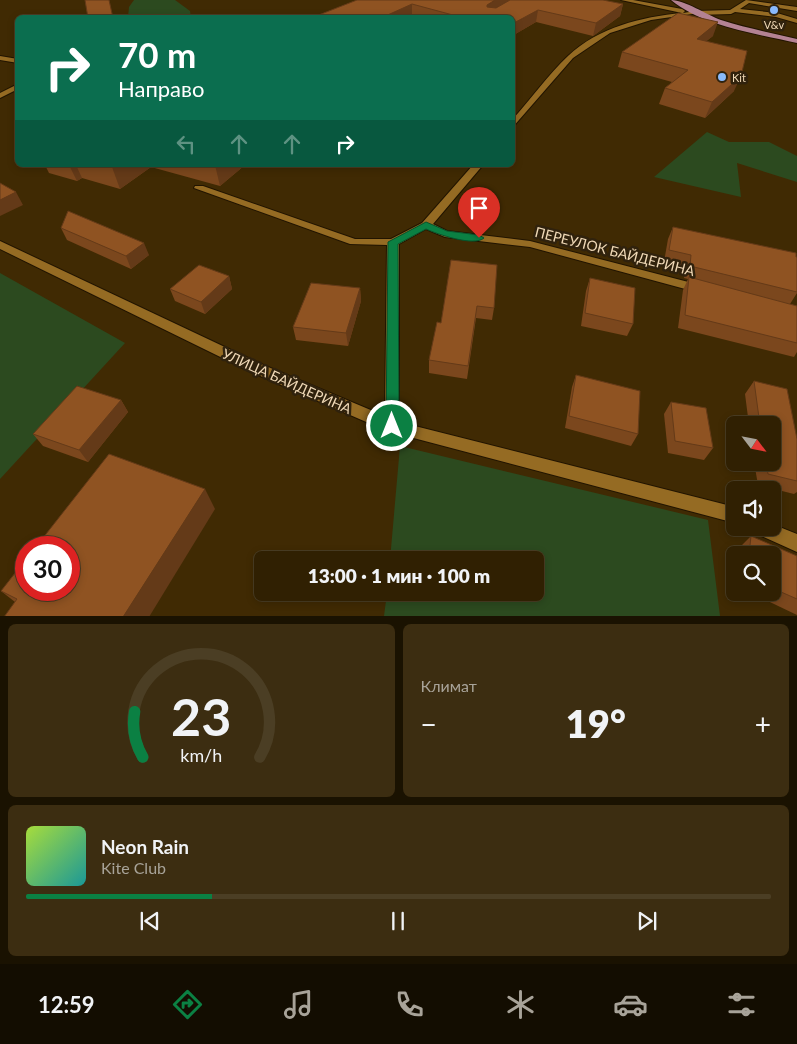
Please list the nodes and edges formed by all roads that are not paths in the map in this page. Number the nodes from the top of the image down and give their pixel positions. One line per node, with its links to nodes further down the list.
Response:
1 (624, 0): 6 (street)
2 (674, 0): 6 (main road)
3 (750, 0): 4 (lane); 5 (lane)
4 (797, 9)
5 (735, 10): 6 (lane); 7 (lane)
6 (696, 13): 8 (main road); 13 (street)
7 (797, 21)
8 (797, 41)
9 (0, 58): 10 (street)
10 (15, 60)
11 (15, 88): 12 (street)
12 (0, 96)
13 (515, 123)
14 (476, 167): 16 (street)
15 (199, 188): 17 (street)
16 (426, 225): 17 (street); 19 (street, ПЕРЕУЛОК БАЙДЕРИНА)
17 (393, 242): 20 (street)
18 (0, 244): 20 (street, УЛИЦА БАЙДЕРИНА)
19 (711, 291)
20 (392, 426): 21 (street, УЛИЦА БАЙДЕРИНА)
21 (726, 513)
22 (781, 536): 23 (street)
23 (797, 543)

